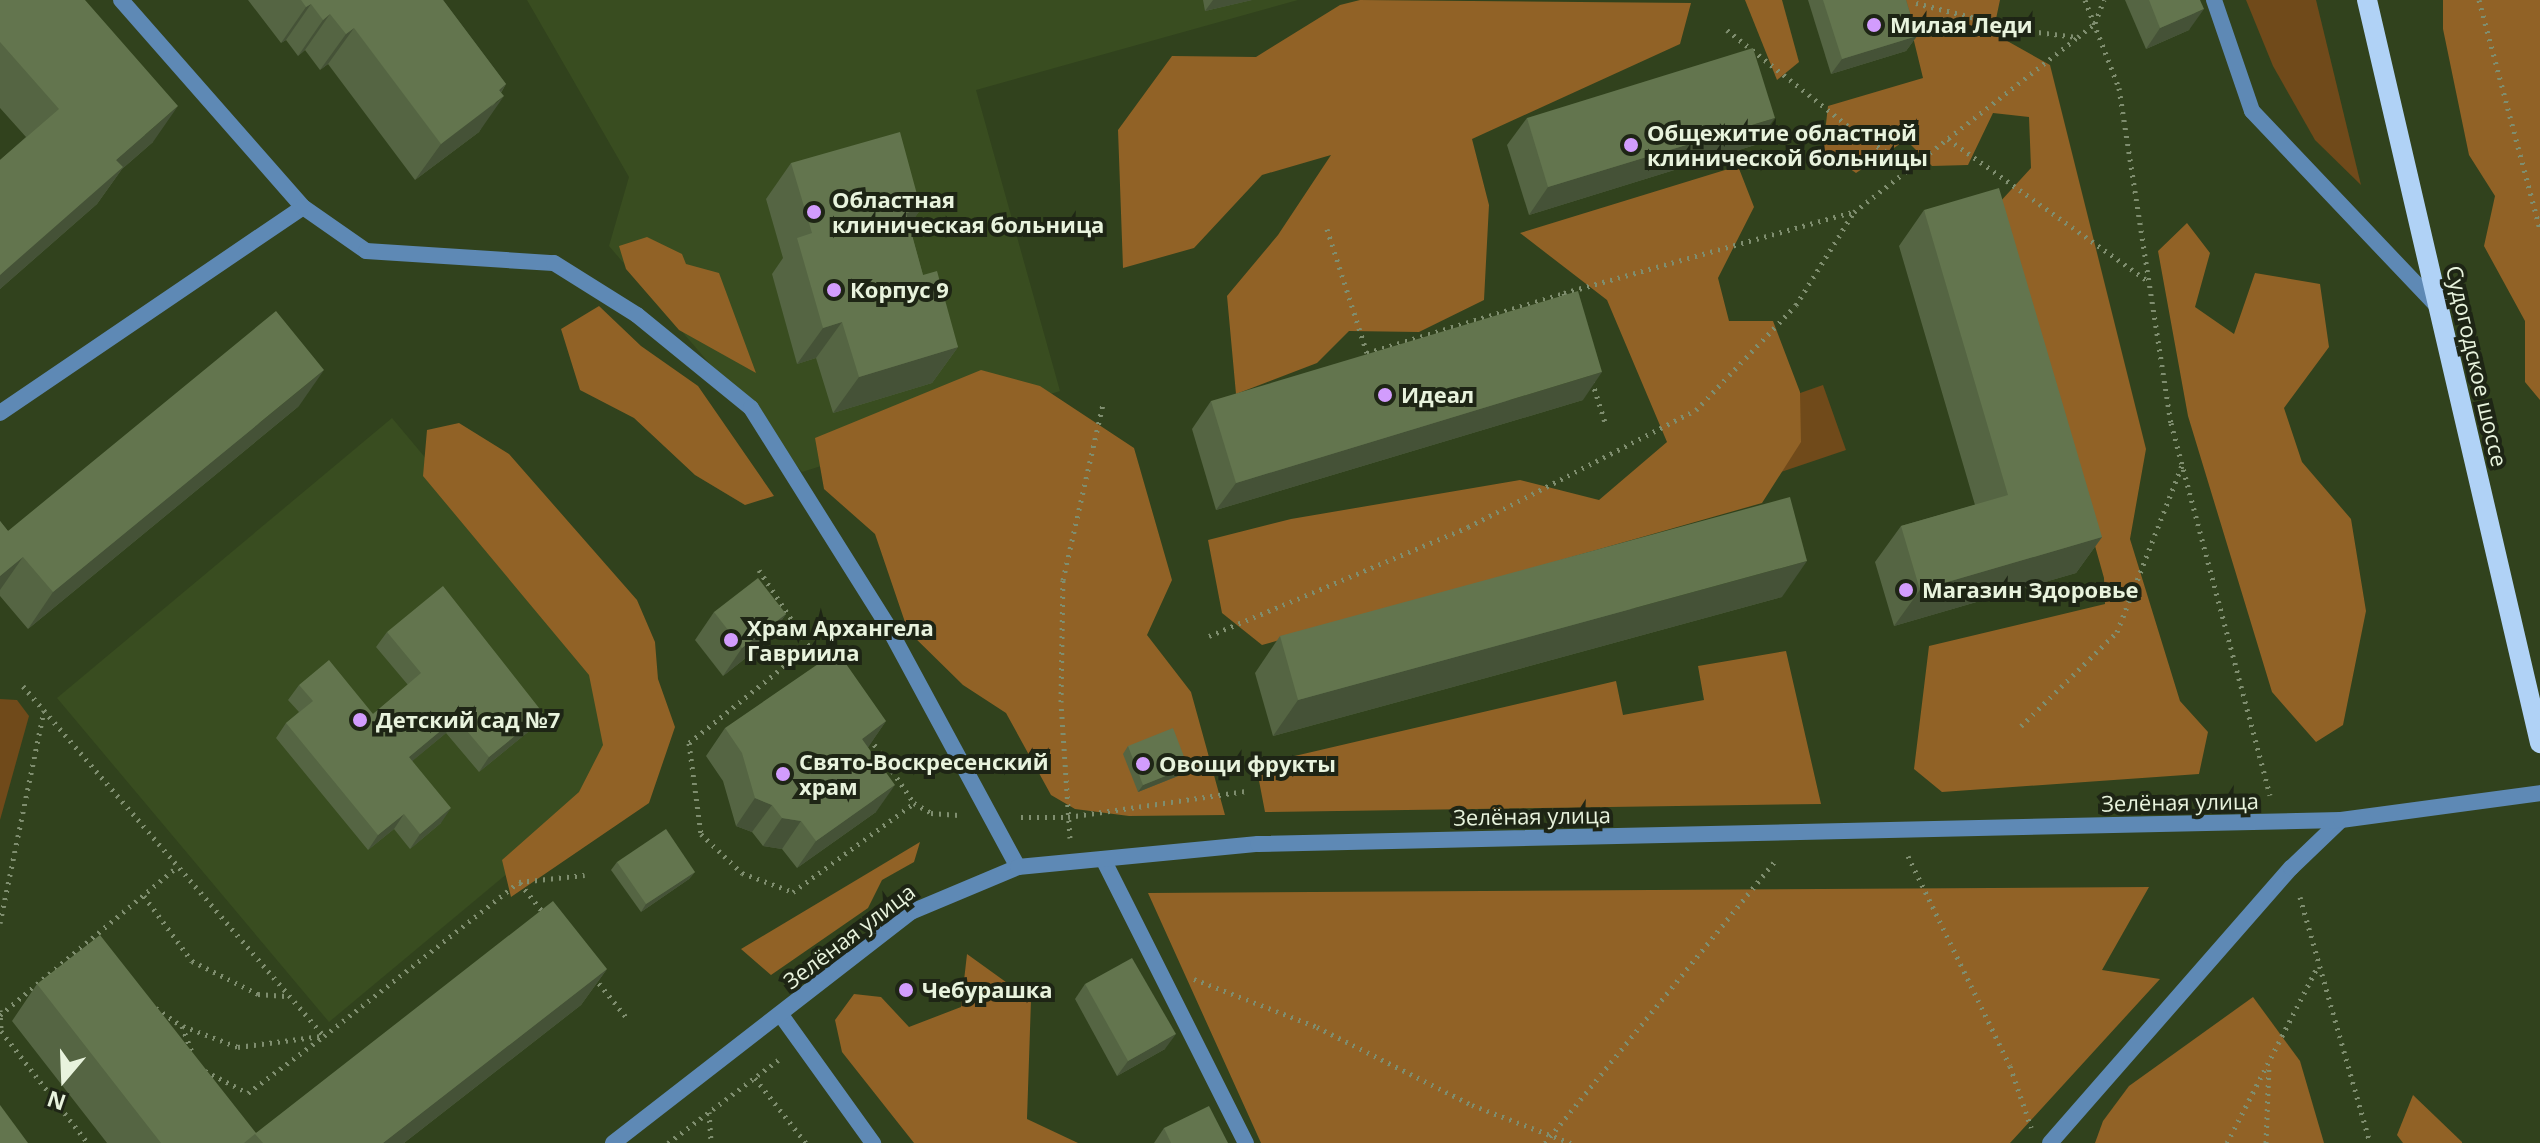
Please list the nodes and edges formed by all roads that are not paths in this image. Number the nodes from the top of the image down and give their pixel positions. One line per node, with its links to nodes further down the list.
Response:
1 (121, 0): 4 (street)
2 (2214, 0): 5 (street)
3 (2367, 0): 5 (main road, Судогодское шоссе)
4 (303, 207): 6 (street); 11 (street)
5 (2438, 307): 7 (main road, Судогодское шоссе)
6 (0, 413)
7 (2540, 743)
8 (2540, 793): 9 (street, Зелёная улица)
9 (2341, 820): 10 (street, Зелёная улица); 16 (street)
10 (1104, 861): 11 (street, Зелёная улица); 15 (street)
11 (1018, 867): 12 (street, Зелёная улица)
12 (781, 1015): 13 (street, Зелёная улица); 14 (street)
13 (613, 1143)
14 (873, 1143)
15 (1246, 1143)
16 (2050, 1143)

